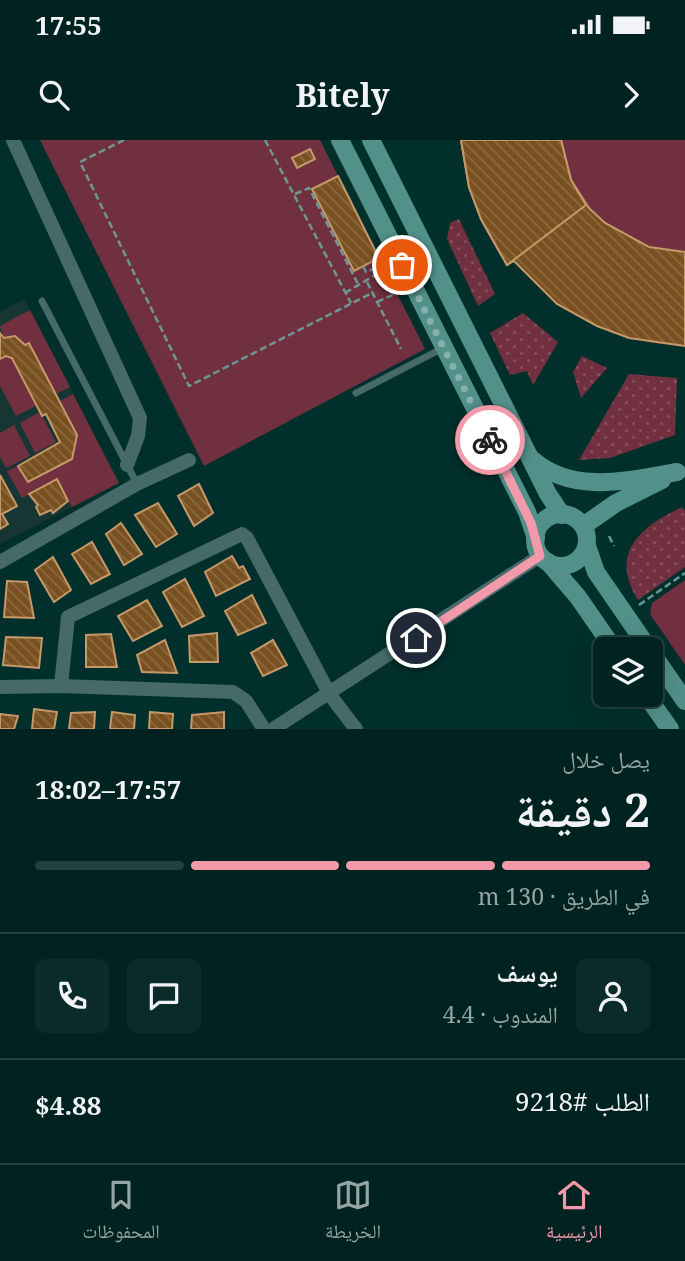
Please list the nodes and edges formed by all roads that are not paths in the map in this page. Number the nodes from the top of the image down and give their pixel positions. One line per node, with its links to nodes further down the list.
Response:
1 (13, 140): 11 (street)
2 (340, 140): 5 (street)
3 (371, 140): 4 (street)
4 (396, 193): 5 (street); 9 (street)
5 (372, 204): 7 (street)
6 (41, 301): 11 (lane)
7 (444, 348): 8 (lane); 16 (street)
8 (356, 393)
9 (530, 458): 12 (street); 14 (street)
10 (189, 460): 13 (street)
11 (127, 465): 13 (lane)
12 (681, 471): 15 (street)
13 (137, 484): 19 (street)
14 (562, 514): 15 (street); 16 (street)
15 (583, 526): 17 (street)
16 (536, 538): 18 (street)
17 (587, 546): 18 (street); 21 (street)
18 (544, 559): 20 (street); 25 (street)
19 (0, 562)
20 (606, 637)
21 (640, 637)
22 (663, 670): 26 (street)
23 (61, 685): 24 (street); 25 (street); 28 (street)
24 (0, 687)
25 (330, 695): 29 (street); 30 (street)
26 (685, 701)
27 (654, 707): 31 (street)
28 (264, 729)
29 (273, 729)
30 (356, 729)
31 (670, 729)

